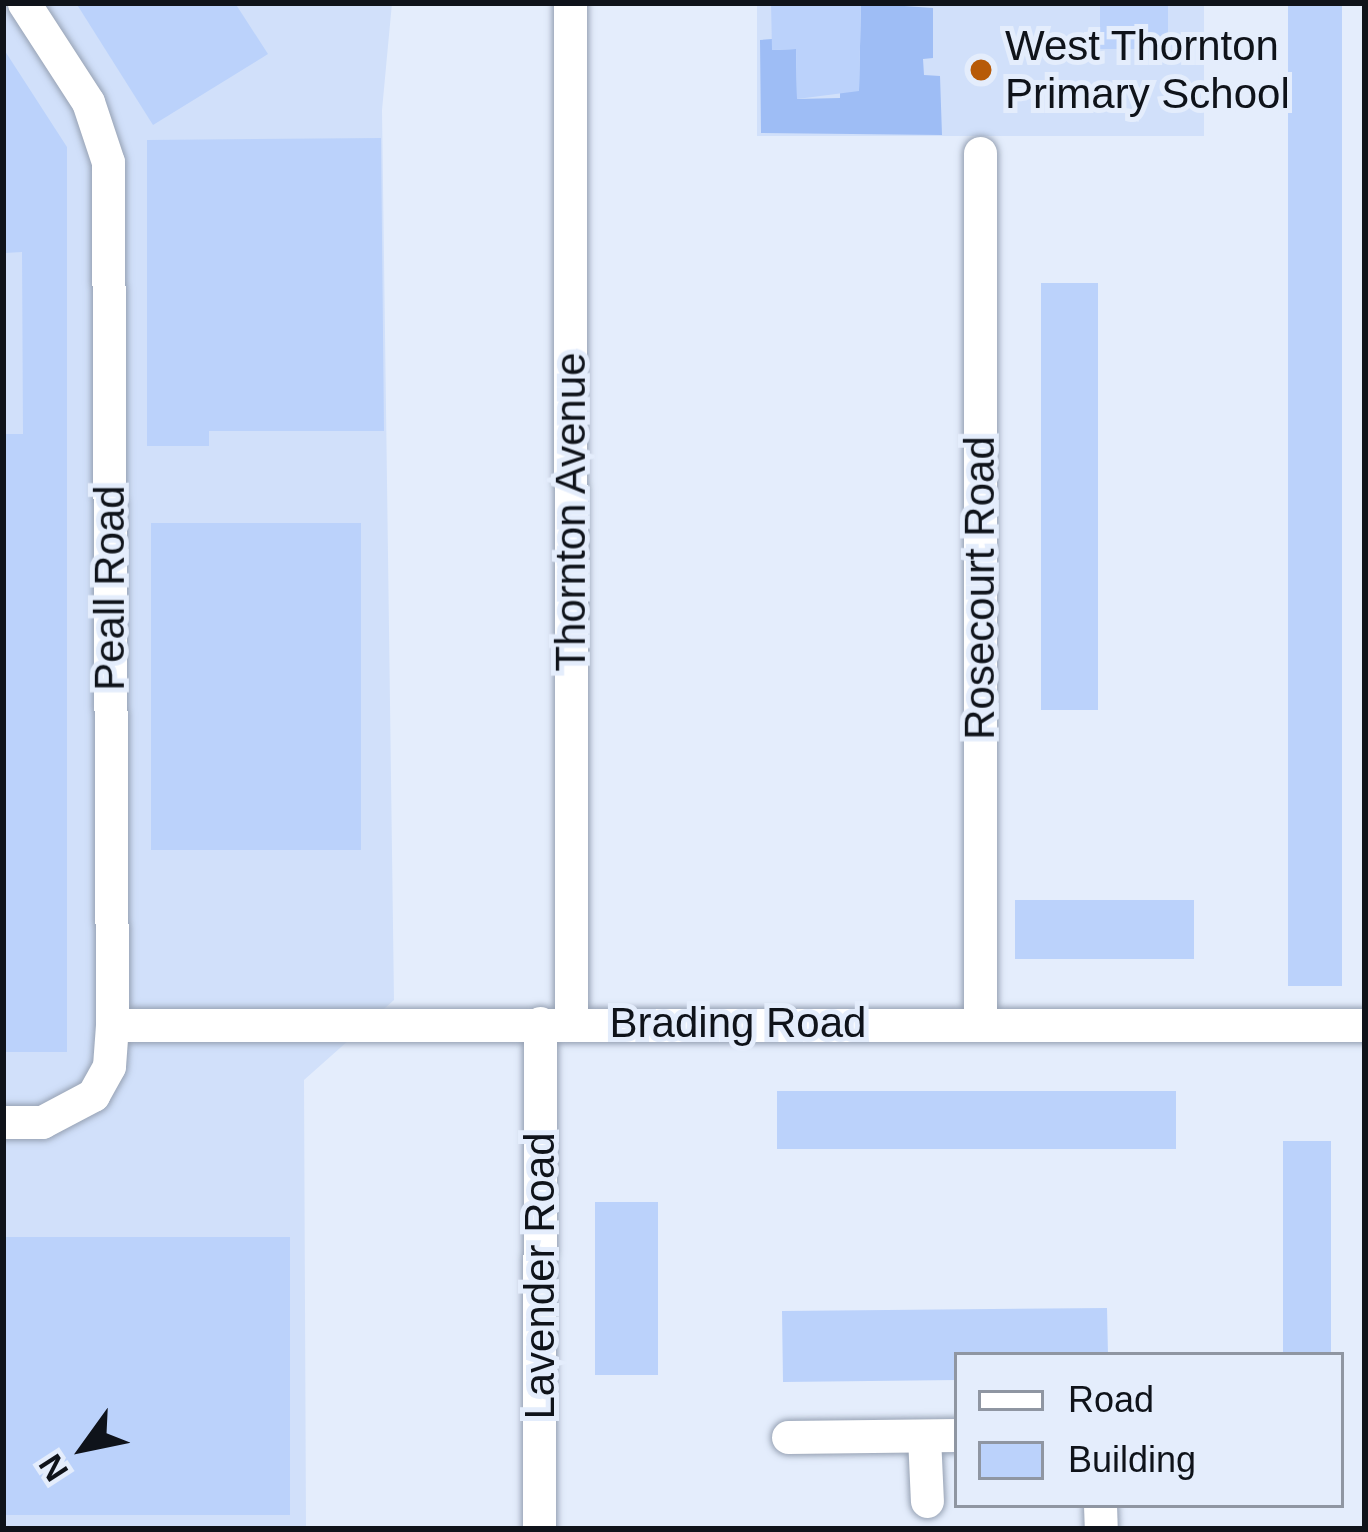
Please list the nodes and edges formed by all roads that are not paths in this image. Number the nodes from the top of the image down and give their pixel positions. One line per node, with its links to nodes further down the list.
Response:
1 (24, 3): 6 (street, Peall Road)
2 (570, 3): 4 (street, Thornton Avenue)
3 (980, 153): 5 (street, Rosecourt Road)
4 (556, 1022): 5 (street, Brading Road); 6 (street, Brading Road); 12 (street, Lavender Road)
5 (980, 1024): 7 (street, Brading Road)
6 (112, 1025): 8 (street, Peall Road)
7 (1365, 1025)
8 (3, 1121)
9 (941, 1436): 10 (street); 11 (street)
10 (788, 1437)
11 (927, 1501)
12 (539, 1529)

